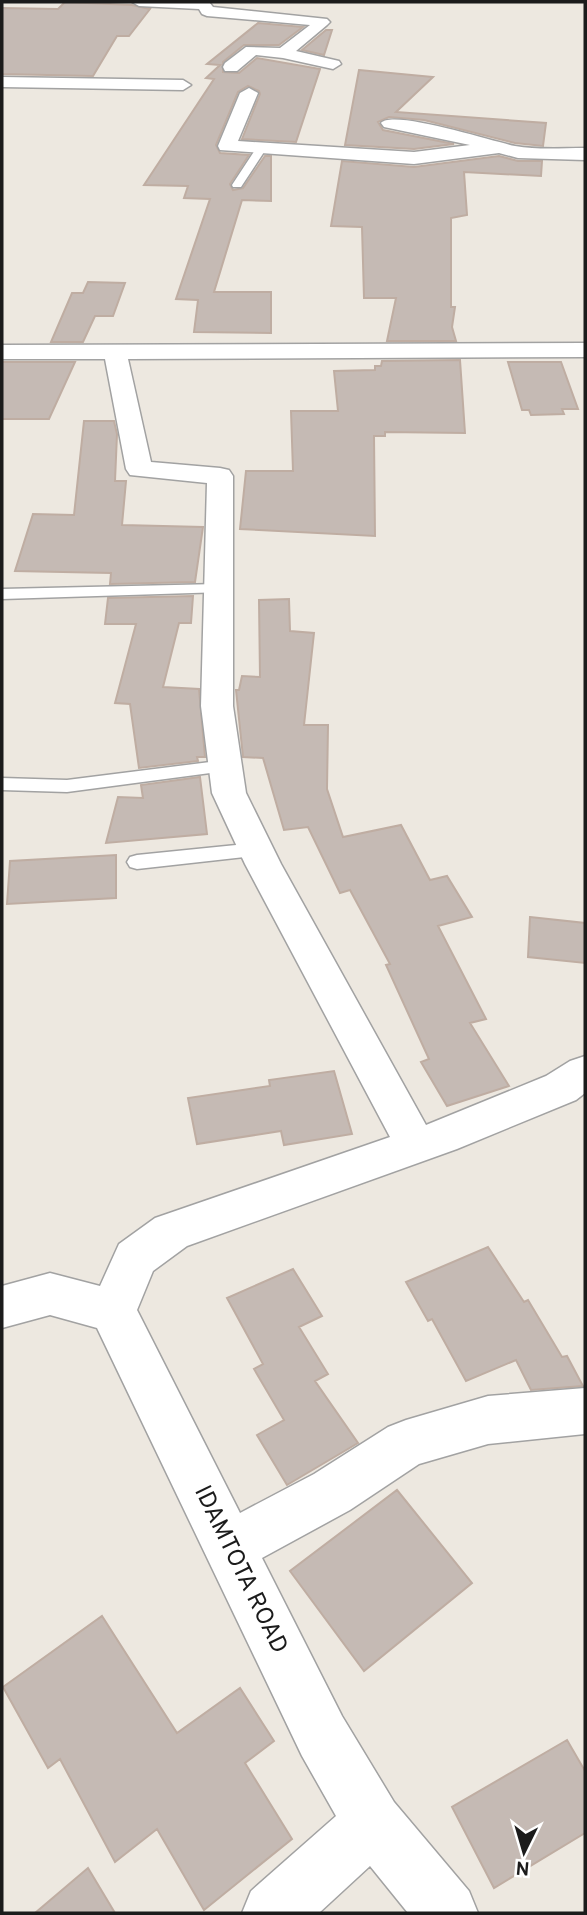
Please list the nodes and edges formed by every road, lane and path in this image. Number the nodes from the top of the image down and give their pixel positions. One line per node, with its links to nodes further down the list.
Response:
1 (139, 2): 3 (street)
2 (296, 2): 3 (street)
3 (279, 17): 4 (street)
4 (283, 52): 5 (street); 6 (street)
5 (333, 64)
6 (231, 67)
7 (2, 82): 8 (street)
8 (183, 85)
9 (249, 93): 12 (street)
10 (390, 123): 11 (street)
11 (502, 147): 12 (street); 13 (street)
12 (261, 149): 14 (lane)
13 (585, 154)
14 (237, 185)
15 (585, 350): 16 (street)
16 (115, 351): 17 (street); 18 (street)
17 (2, 352)
18 (218, 589): 19 (lane); 20 (street)
19 (2, 594)
20 (226, 766): 21 (lane); 22 (street)
21 (2, 785)
22 (256, 850): 23 (lane); 25 (street)
23 (137, 862)
24 (585, 1072): 25 (street)
25 (416, 1146): 27 (street)
26 (2, 1307): 27 (street)
27 (113, 1311): 29 (street, IDAMTOTA ROAD)
28 (585, 1411): 29 (street)
29 (229, 1547): 30 (street, IDAMTOTA ROAD)
30 (373, 1823): 31 (street); 32 (street, IDAMTOTA ROAD)
31 (273, 1913)
32 (447, 1913)

